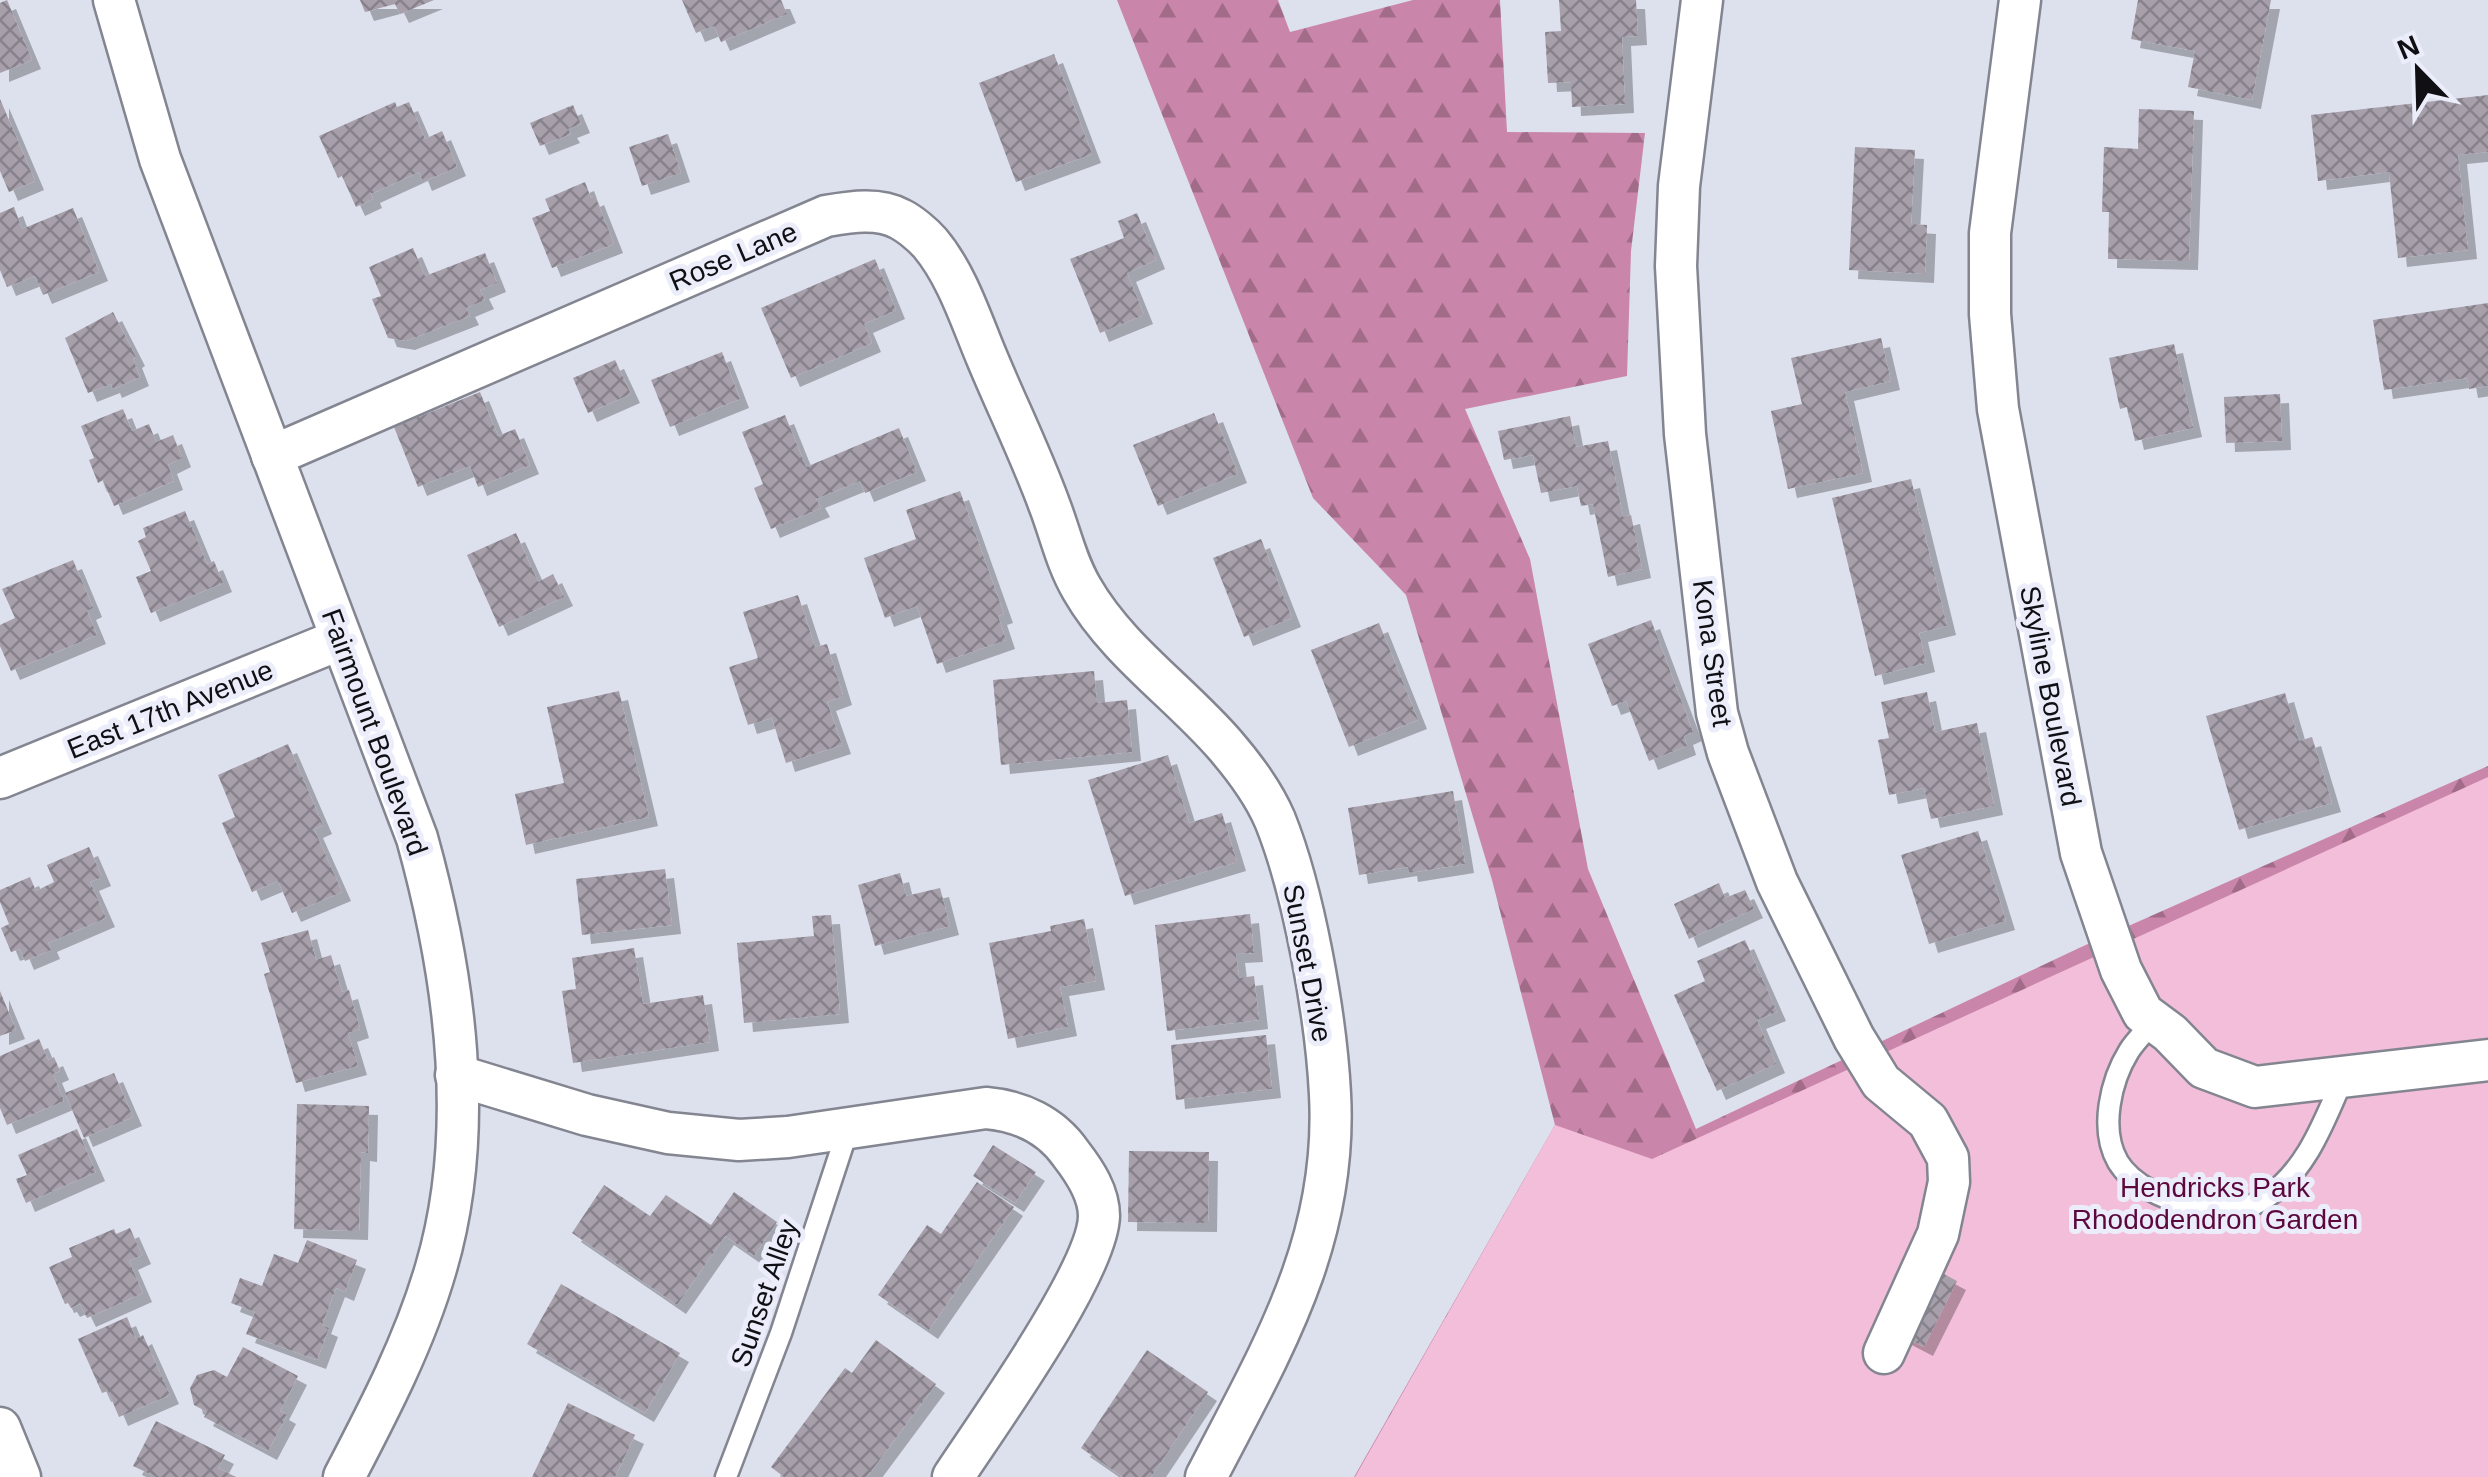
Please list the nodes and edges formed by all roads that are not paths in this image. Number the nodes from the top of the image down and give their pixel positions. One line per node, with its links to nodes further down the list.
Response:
1 (114, 0): 4 (street, Fairmount Boulevard)
2 (1702, 0): 13 (street, Kona Street)
3 (2020, 0): 8 (street, Skyline Boulevard)
4 (272, 456): 5 (street, Rose Lane); 6 (street, Fairmount Boulevard)
5 (1049, 504): 19 (street, Sunset Drive)
6 (340, 639): 7 (street, East 17th Avenue); 10 (street, Fairmount Boulevard)
7 (0, 778)
8 (2154, 1021): 11 (street, Skyline Boulevard); 11 (lane)
9 (2488, 1060): 11 (street, Skyline Boulevard)
10 (456, 1074): 12 (street); 16 (street, Fairmount Boulevard)
11 (2344, 1078)
12 (850, 1126): 17 (lane, Sunset Alley); 18 (street)
13 (1884, 1353)
14 (0, 1428): 15 (street)
15 (20, 1477)
16 (344, 1477)
17 (726, 1477)
18 (953, 1477)
19 (1206, 1477)

